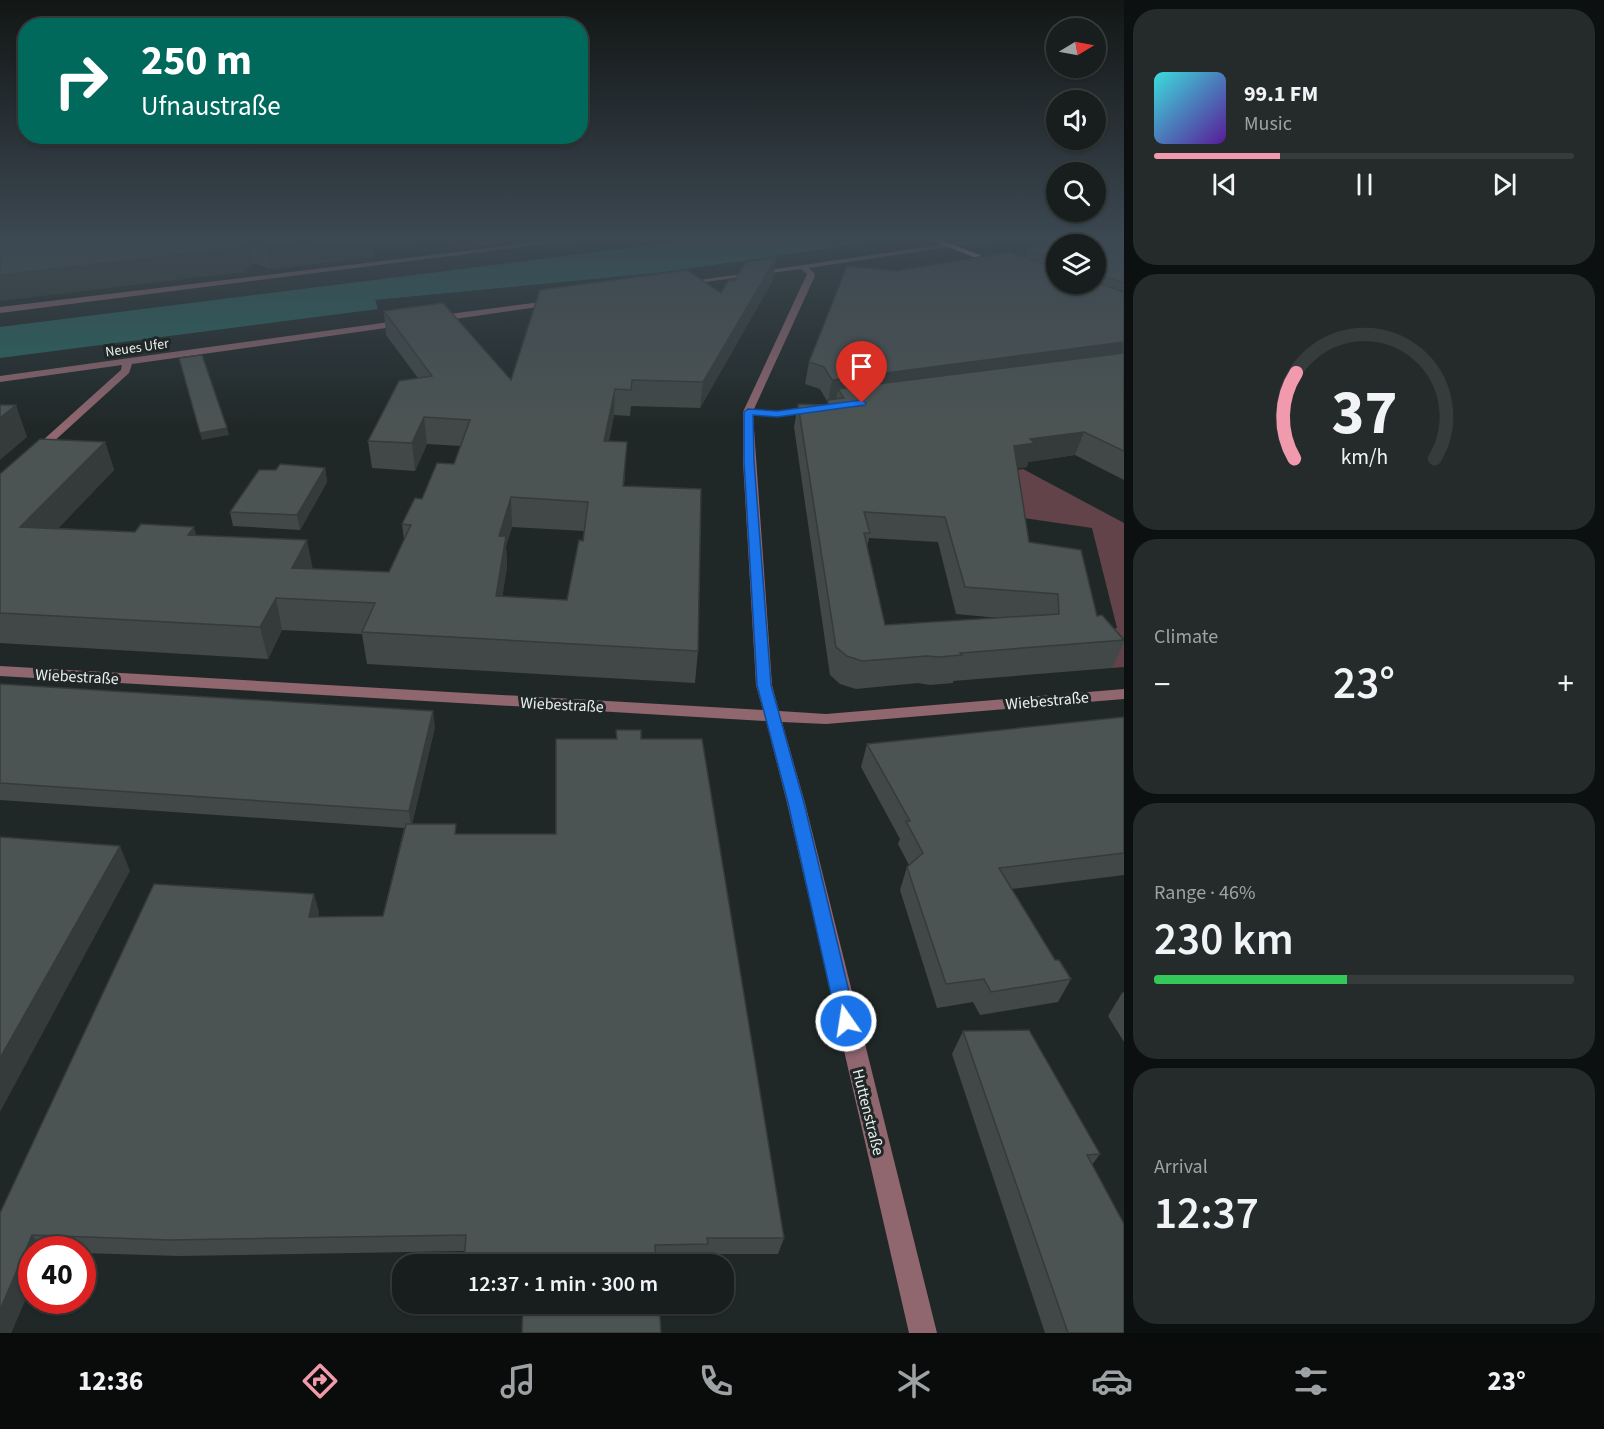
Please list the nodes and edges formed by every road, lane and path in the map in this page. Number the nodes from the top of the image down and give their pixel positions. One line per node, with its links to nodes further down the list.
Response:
1 (64, 302): 4 (street)
2 (548, 302): 5 (street, Neues Ufer)
3 (799, 302): 8 (street, Huttenstraße)
4 (0, 310)
5 (127, 363): 6 (street, Neues Ufer); 9 (street)
6 (0, 379)
7 (827, 407): 8 (street)
8 (748, 412): 12 (street, Huttenstraße)
9 (27, 460)
10 (0, 671): 12 (street, Wiebestraße)
11 (1124, 694): 12 (street, Wiebestraße)
12 (771, 716): 13 (street, Huttenstraße)
13 (923, 1333)

